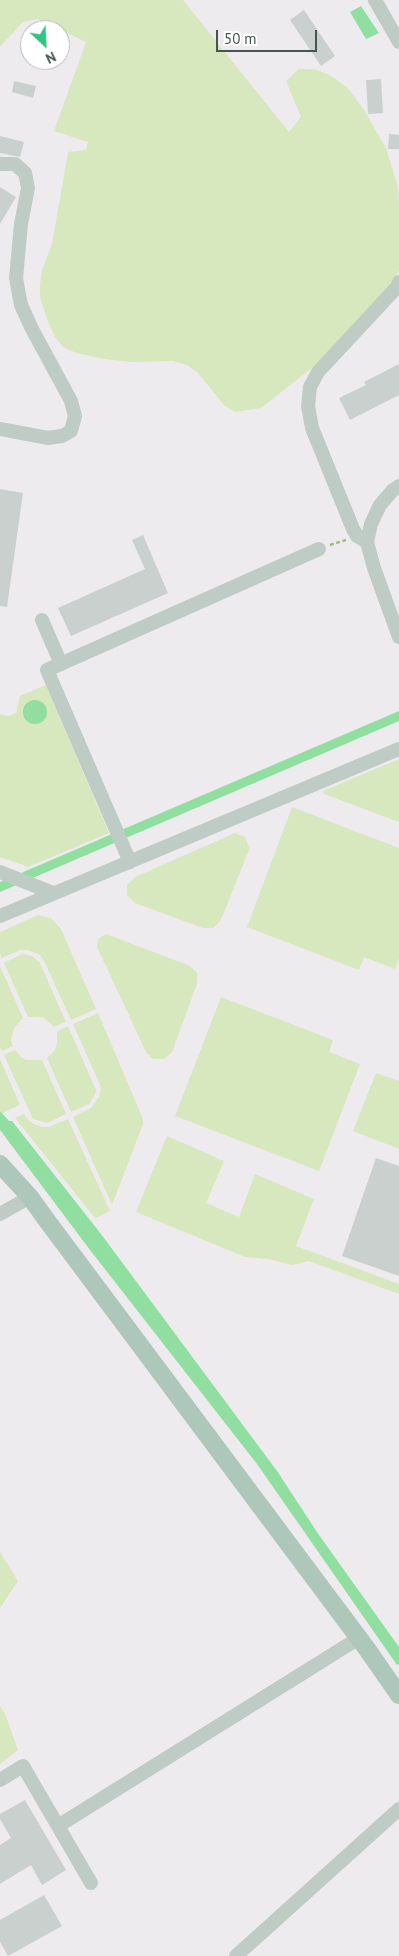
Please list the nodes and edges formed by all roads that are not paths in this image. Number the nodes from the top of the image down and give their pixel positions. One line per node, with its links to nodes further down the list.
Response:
1 (375, 0): 2 (street)
2 (399, 42)
3 (0, 164): 5 (street)
4 (399, 282): 7 (street)
5 (0, 429)
6 (399, 486): 7 (street)
7 (362, 539): 10 (street)
8 (319, 548): 11 (street)
9 (42, 620): 11 (street)
10 (399, 637)
11 (60, 664): 13 (street)
12 (399, 748): 13 (street)
13 (130, 862): 15 (street)
14 (4, 874): 15 (street)
15 (53, 893): 16 (street)
16 (0, 916)
17 (0, 1164): 18 (main road)
18 (30, 1197): 19 (street); 20 (main road)
19 (0, 1214)
20 (359, 1638): 21 (main road); 24 (street)
21 (399, 1695)
22 (0, 1780): 24 (street)
23 (399, 1809): 26 (street)
24 (58, 1826): 25 (street)
25 (91, 1883)
26 (236, 1956)

